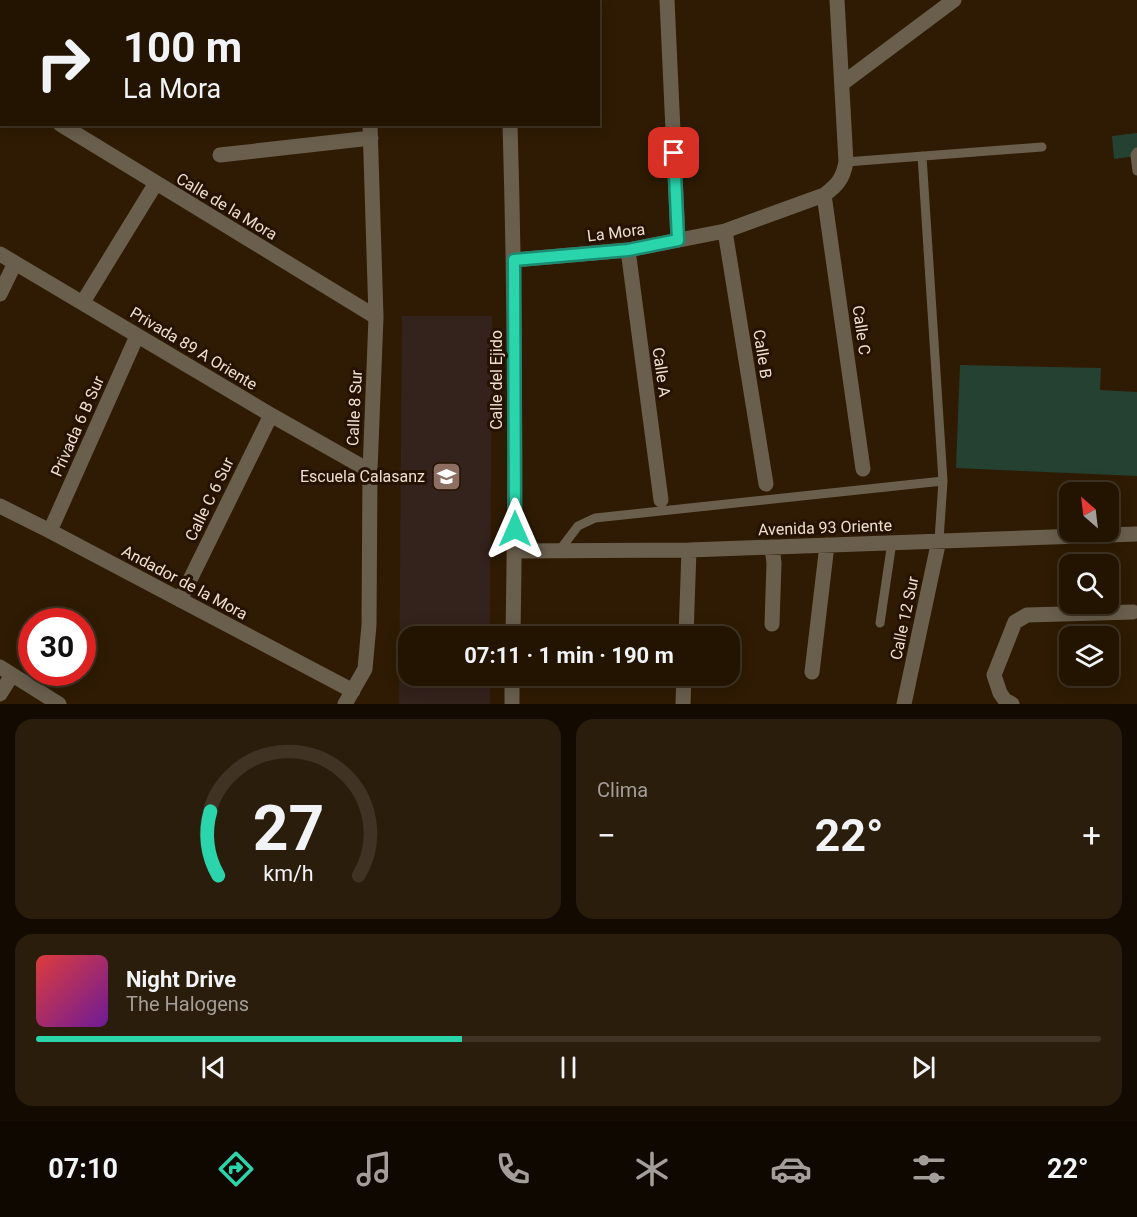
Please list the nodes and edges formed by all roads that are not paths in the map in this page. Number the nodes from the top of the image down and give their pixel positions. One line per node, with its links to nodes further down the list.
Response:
1 (667, 0): 17 (street)
2 (837, 0): 4 (street)
3 (954, 0): 4 (street)
4 (843, 83): 12 (street)
5 (63, 126): 14 (street, Calle de la Mora)
6 (510, 126): 20 (street, Calle del Ejido)
7 (370, 131): 10 (street); 24 (street, Calle 8 Sur)
8 (1042, 147): 11 (lane)
9 (1137, 152): 13 (lane)
10 (220, 154)
11 (922, 156): 12 (lane); 29 (lane)
12 (846, 162): 15 (street)
13 (1137, 171)
14 (156, 183): 23 (street); 24 (street, Calle de la Mora)
15 (824, 195): 16 (street, La Mora); 27 (street, Calle C)
16 (725, 231): 17 (street, La Mora); 30 (street, Calle B)
17 (678, 240): 18 (street, La Mora)
18 (628, 250): 20 (street, La Mora); 31 (street, Calle A)
19 (0, 254): 21 (street, Privada 89 A Oriente)
20 (514, 260): 41 (street, Calle del Ejido)
21 (15, 263): 22 (street); 23 (street, Privada 89 A Oriente)
22 (0, 294)
23 (83, 302): 25 (street, Privada 89 A Oriente)
24 (376, 317): 28 (street, Calle 8 Sur)
25 (137, 336): 26 (street, Privada 89 A Oriente); 33 (street, Privada 6 B Sur)
26 (270, 415): 28 (street, Privada 89 A Oriente); 42 (street, Calle C 6 Sur)
27 (863, 469)
28 (370, 471): 53 (street, Calle 8 Sur)
29 (943, 481): 35 (lane); 39 (lane)
30 (766, 484)
31 (661, 500)
32 (0, 506): 33 (street, Andador de la Mora)
33 (50, 531): 42 (street, Andador de la Mora)
34 (1137, 534): 35 (street, Avenida 93 Oriente)
35 (939, 540): 36 (street, Avenida 93 Oriente); 57 (street, Calle 12 Sur)
36 (892, 543): 37 (street, Avenida 93 Oriente); 44 (lane)
37 (827, 544): 38 (street, Avenida 93 Oriente); 49 (street)
38 (772, 547): 40 (street, Avenida 93 Oriente); 45 (street)
39 (559, 550): 40 (street, Avenida 93 Oriente); 41 (street, Avenida 93 Oriente)
40 (689, 550): 47 (street)
41 (515, 551): 46 (street, Calle del Ejido)
42 (180, 600): 53 (street, Andador de la Mora)
43 (1134, 612): 58 (street)
44 (880, 623)
45 (772, 624)
46 (513, 626)
47 (686, 626)
48 (6, 671): 52 (street); 54 (street)
49 (812, 672)
50 (512, 686): 55 (street)
51 (683, 686): 56 (street)
52 (0, 694)
53 (349, 697)
54 (59, 704)
55 (512, 704)
56 (682, 704)
57 (904, 704)
58 (1012, 704)

